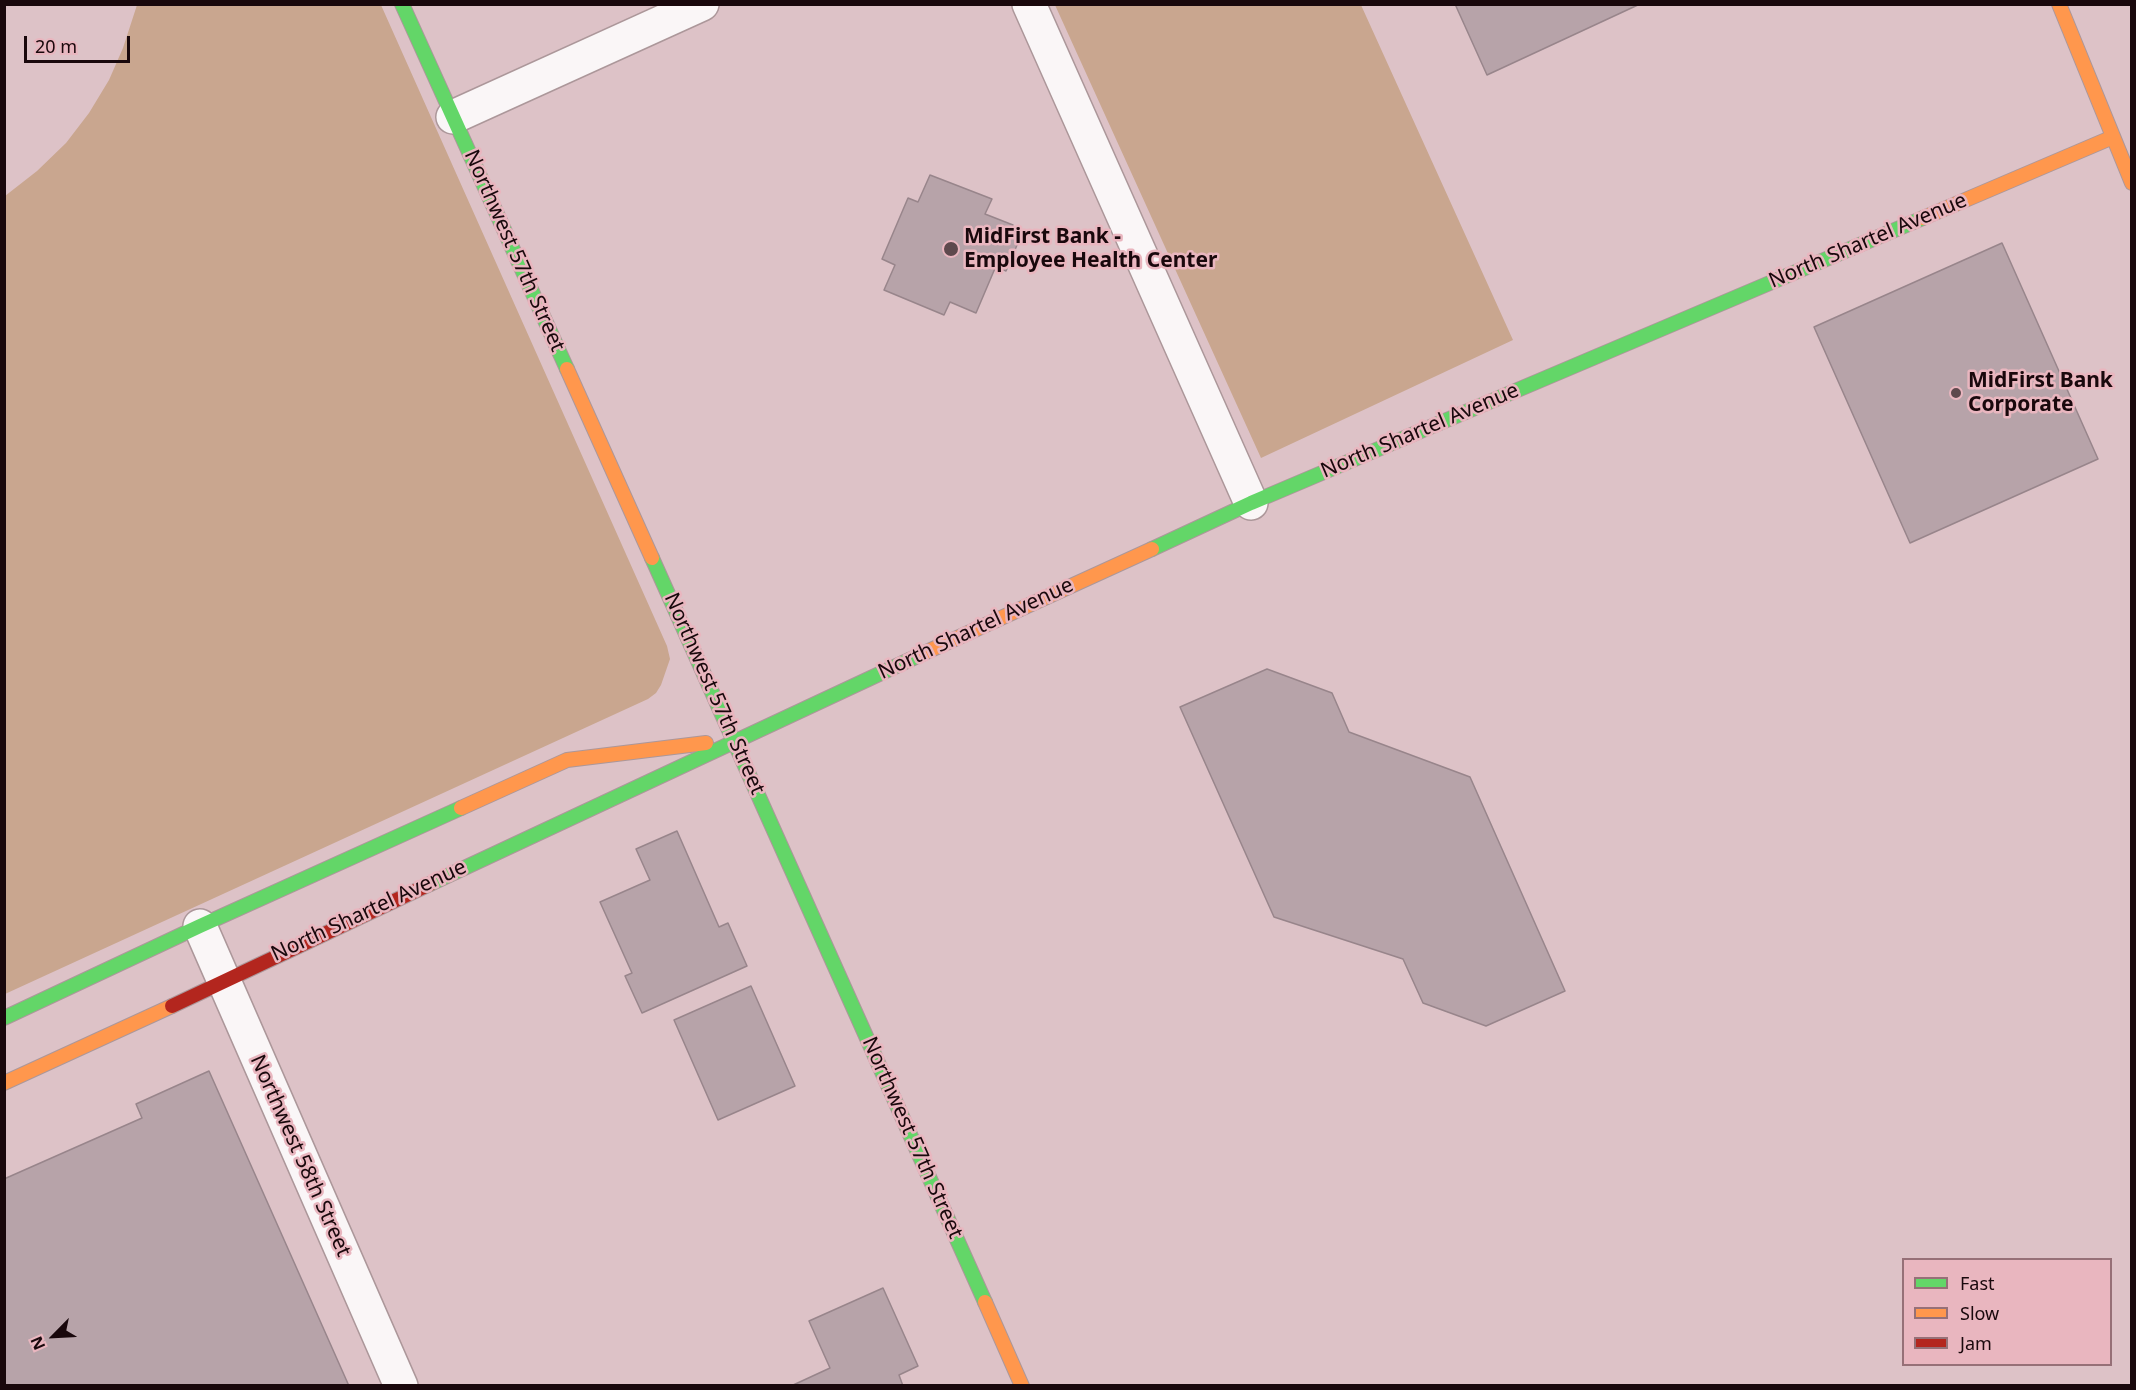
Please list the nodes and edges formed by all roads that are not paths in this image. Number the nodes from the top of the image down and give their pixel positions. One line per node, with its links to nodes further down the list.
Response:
1 (402, 4): 5 (street, Northwest 57th Street)
2 (702, 4): 5 (street)
3 (1029, 4): 8 (street)
4 (2059, 4): 6 (street)
5 (453, 117): 9 (street, Northwest 57th Street)
6 (2113, 137): 7 (street); 8 (street, North Shartel Avenue)
7 (2132, 183)
8 (1251, 503): 9 (street, North Shartel Avenue)
9 (734, 740): 10 (street, North Shartel Avenue); 11 (street, North Shartel Avenue); 15 (street, Northwest 57th Street)
10 (200, 926): 11 (street, Northwest 58th Street); 12 (street, North Shartel Avenue)
11 (223, 980): 13 (street, North Shartel Avenue); 14 (street, Northwest 58th Street)
12 (4, 1018)
13 (4, 1083)
14 (401, 1386)
15 (1022, 1386)

